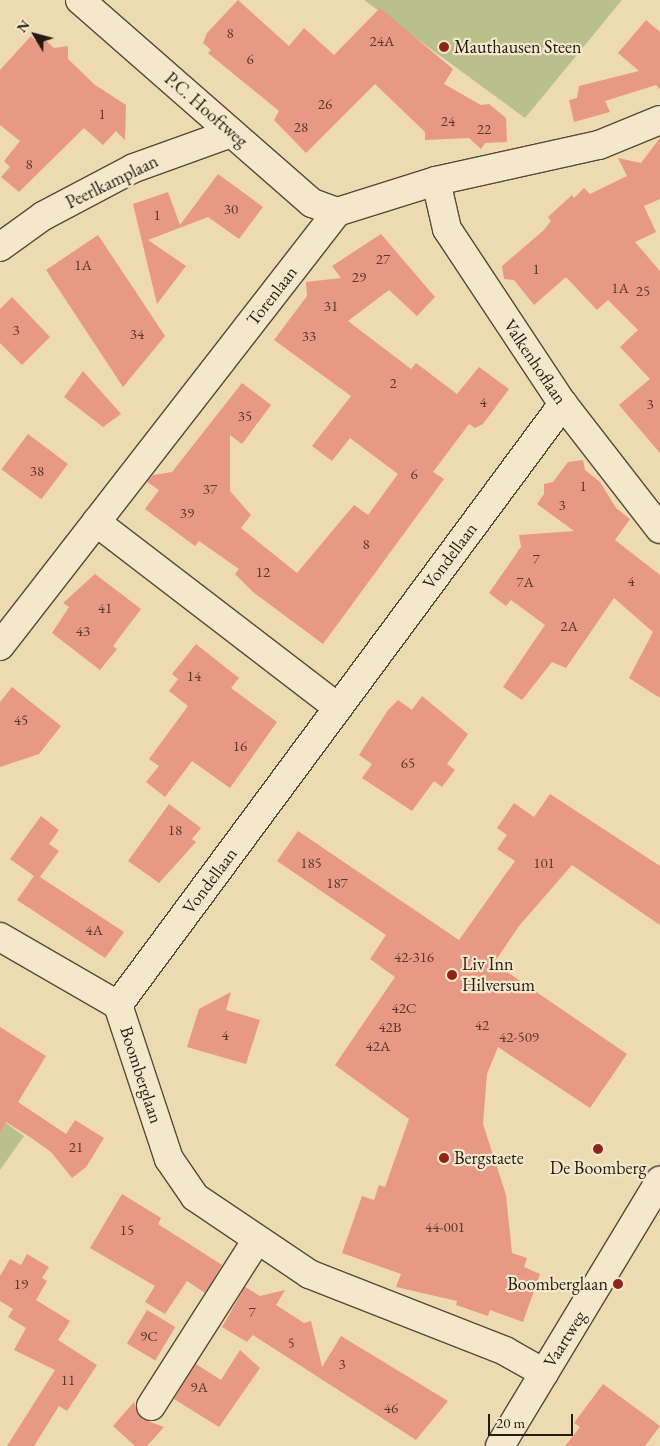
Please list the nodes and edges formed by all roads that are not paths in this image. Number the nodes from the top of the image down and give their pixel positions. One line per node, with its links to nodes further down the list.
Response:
1 (80, 0): 3 (street, P.C. Hooftweg)
2 (660, 120): 4 (street)
3 (232, 133): 5 (street, P.C. Hooftweg); 6 (street, Peerlkamplaan)
4 (436, 181): 5 (street); 7 (street, Valkenhoflaan)
5 (337, 212): 8 (street, Torenlaan)
6 (0, 247)
7 (563, 404): 9 (street, Valkenhoflaan); 11 (street, Vondellaan)
8 (96, 522): 10 (street, Torenlaan); 11 (street)
9 (660, 529)
10 (0, 646)
11 (338, 708): 13 (street, Vondellaan)
12 (0, 936): 13 (street, Boomberglaan)
13 (118, 1005): 15 (street, Boomberglaan)
14 (660, 1181): 16 (street, Vaartweg)
15 (256, 1241): 16 (street, Boomberglaan); 17 (street)
16 (544, 1373): 18 (street, Vaartweg)
17 (151, 1406)
18 (500, 1446)

